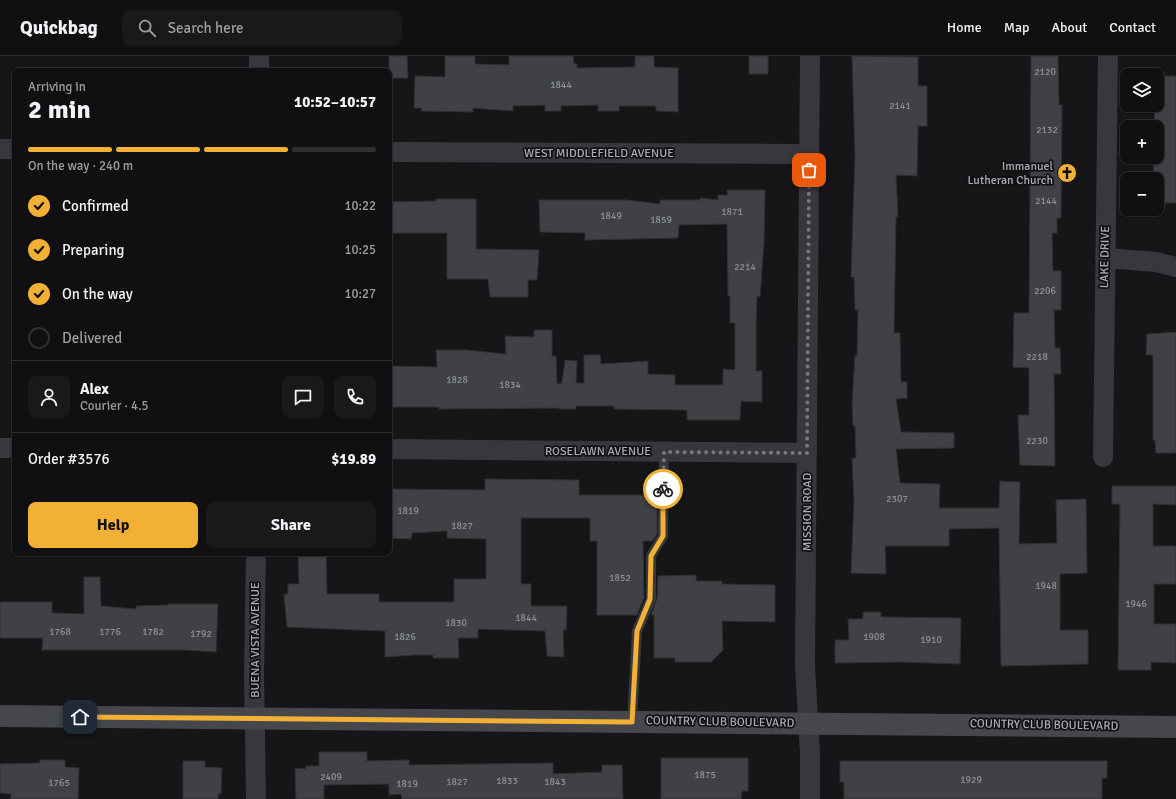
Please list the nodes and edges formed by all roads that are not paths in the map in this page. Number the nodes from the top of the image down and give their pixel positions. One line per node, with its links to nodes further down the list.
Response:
1 (259, 56): 4 (street)
2 (810, 56): 8 (street, MISSION ROAD)
3 (1108, 56): 9 (street, LAKE DRIVE)
4 (259, 68)
5 (0, 149): 6 (street)
6 (12, 149)
7 (392, 152): 8 (street, WEST MIDDLEFIELD AVENUE)
8 (810, 154): 15 (street, MISSION ROAD)
9 (1105, 258): 10 (street); 16 (street, LAKE DRIVE)
10 (1176, 267)
11 (0, 448): 12 (street)
12 (12, 448)
13 (392, 450): 14 (street, ROSELAWN AVENUE)
14 (664, 452): 15 (street, ROSELAWN AVENUE); 20 (lane)
15 (807, 453): 21 (street, MISSION ROAD)
16 (1103, 457)
17 (256, 556): 19 (street, BUENA VISTA AVENUE)
18 (0, 716): 19 (street, COUNTRY CLUB BOULEVARD)
19 (255, 718): 20 (street, COUNTRY CLUB BOULEVARD); 23 (street, BUENA VISTA AVENUE)
20 (632, 722): 21 (street, COUNTRY CLUB BOULEVARD)
21 (809, 723): 22 (street, COUNTRY CLUB BOULEVARD); 24 (street, MISSION ROAD)
22 (1176, 726)
23 (256, 799)
24 (810, 799)

